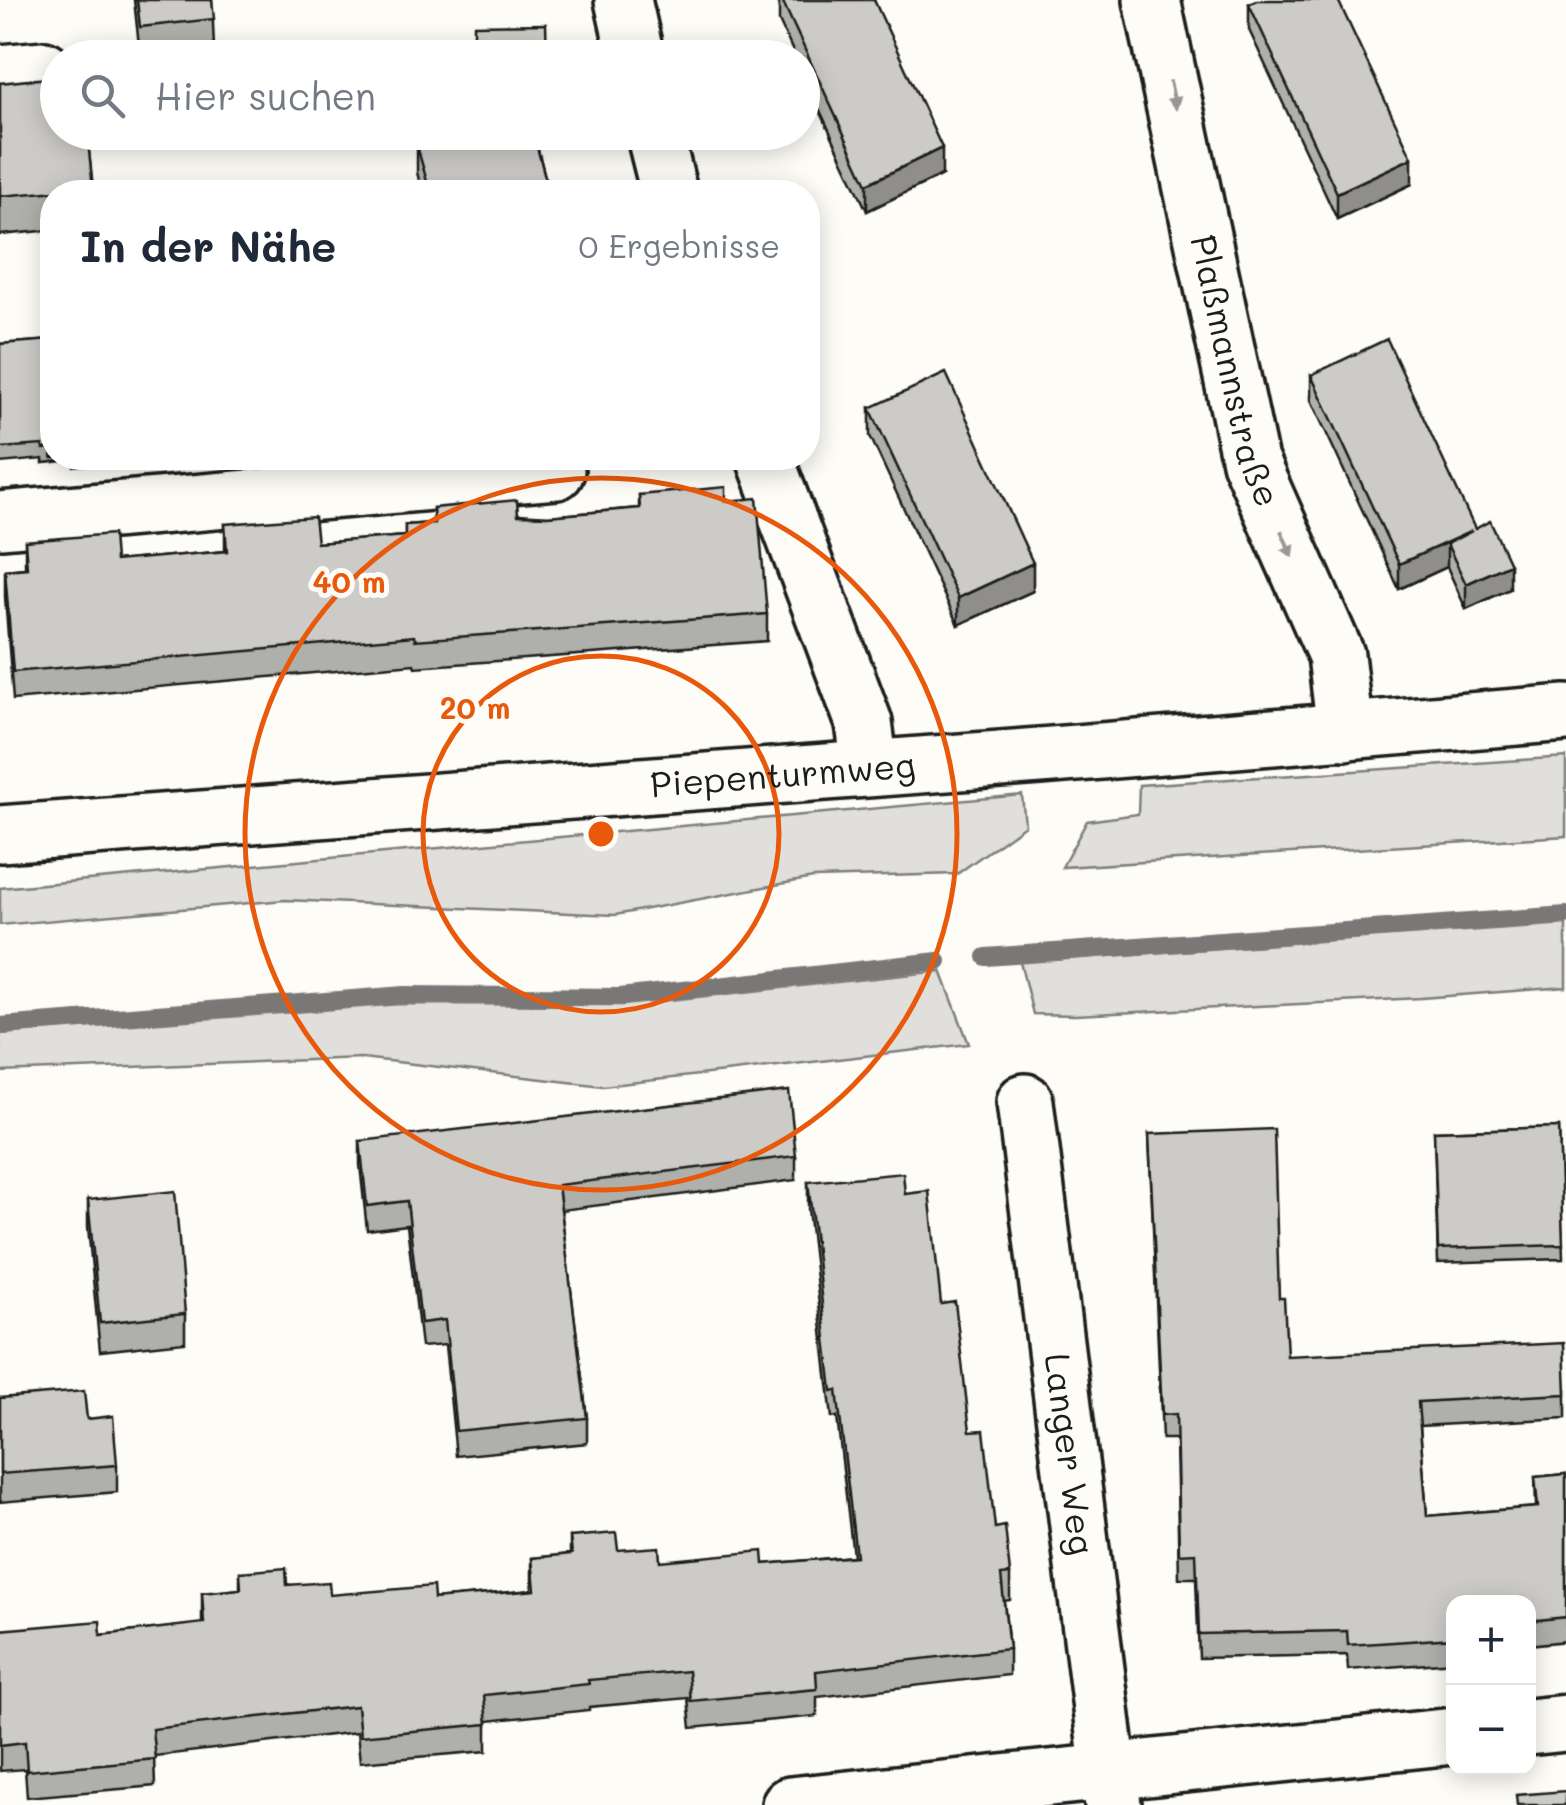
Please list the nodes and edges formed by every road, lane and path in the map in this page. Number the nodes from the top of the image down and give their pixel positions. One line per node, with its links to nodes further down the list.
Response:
1 (622, 0): 3 (street)
2 (1152, 0): 10 (street, Plaßmannstraße, one-way to 10)
3 (632, 40)
4 (658, 150): 5 (street)
5 (666, 180)
6 (770, 470): 11 (street)
7 (556, 471): 8 (street)
8 (0, 520)
9 (1566, 712): 10 (street, Piepenturmweg)
10 (1344, 732): 11 (street, Piepenturmweg)
11 (870, 768): 12 (street, Piepenturmweg)
12 (0, 834)
13 (1025, 1102): 17 (street, Langer Weg)
14 (1566, 1723): 15 (street)
15 (1536, 1726)
16 (1446, 1737): 17 (street)
17 (1111, 1789): 18 (street)
18 (790, 1805)

